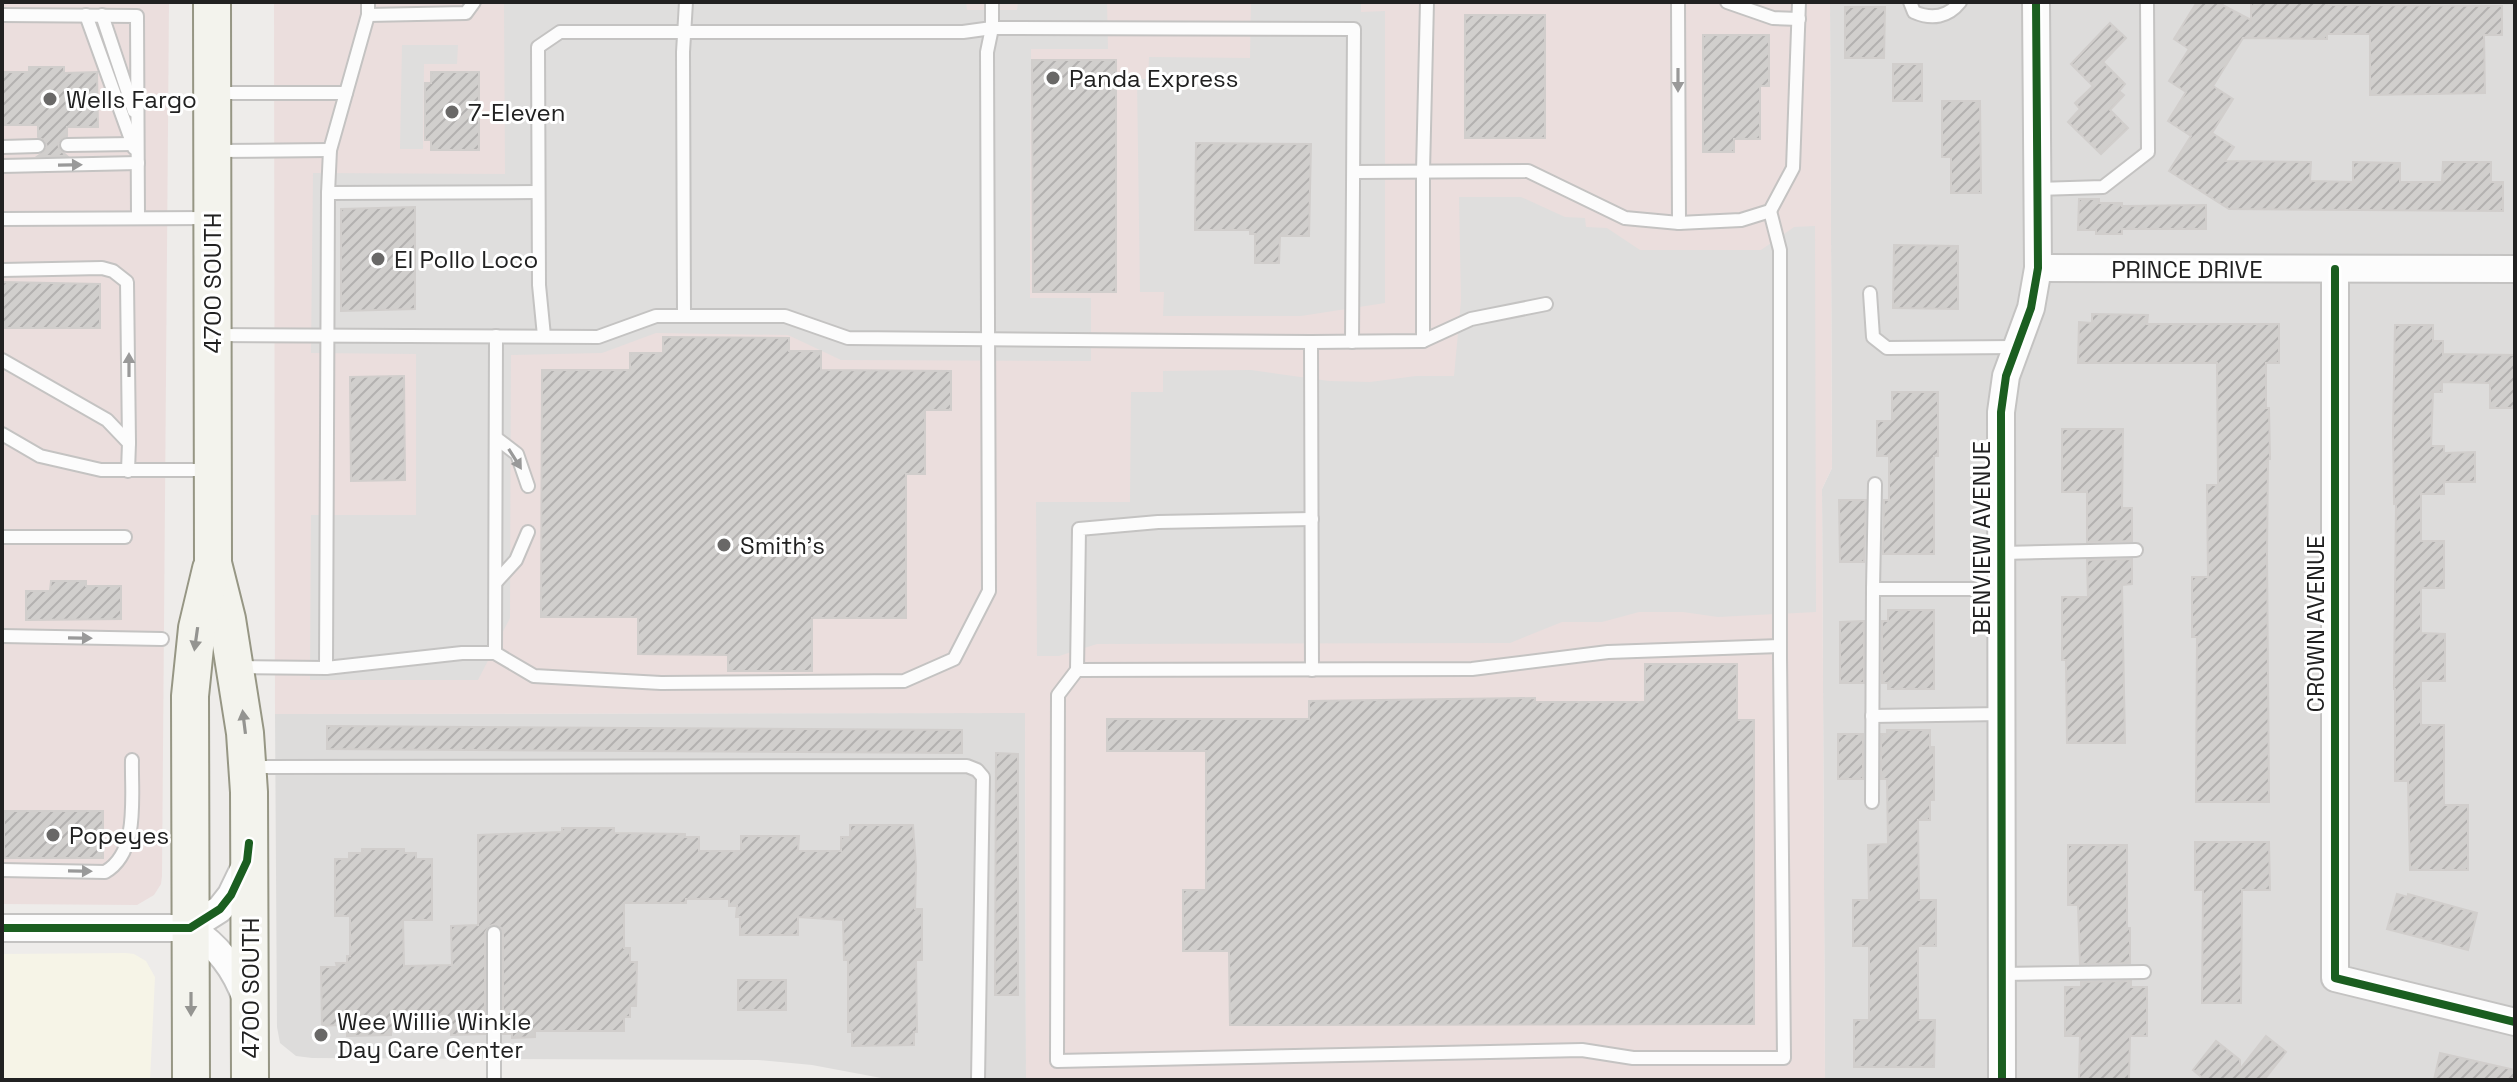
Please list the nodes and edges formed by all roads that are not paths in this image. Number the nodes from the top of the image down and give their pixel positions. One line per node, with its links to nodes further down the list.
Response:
1 (212, 2): 20 (main road, 4700 SOUTH)
2 (474, 2): 13 (lane)
3 (686, 2): 19 (lane)
4 (992, 2): 18 (lane)
5 (1427, 2): 30 (lane)
6 (1678, 2): 39 (lane, one-way to 39)
7 (1727, 2): 17 (lane)
8 (1799, 2): 17 (lane)
9 (1910, 2): 10 (lane)
10 (1960, 2)
11 (2036, 2): 32 (street, BENVIEW AVENUE)
12 (2147, 2): 32 (lane)
13 (368, 9): 21 (lane)
14 (2, 15): 15 (lane)
15 (86, 15): 16 (lane); 28 (lane)
16 (102, 15): 22 (lane); 22 (lane)
17 (1799, 19): 35 (lane)
18 (992, 28): 19 (lane); 31 (lane); 51 (lane)
19 (684, 31): 33 (lane); 46 (lane)
20 (212, 93): 21 (lane); 27 (main road, 4700 SOUTH)
21 (346, 93): 26 (lane)
22 (138, 123): 28 (lane)
23 (67, 145): 28 (lane)
24 (38, 146): 25 (lane)
25 (2, 147)
26 (330, 150): 27 (lane); 34 (lane)
27 (212, 151): 37 (main road, 4700 SOUTH)
28 (136, 155): 29 (lane, one-way to 28); 36 (lane)
29 (2, 166)
30 (1423, 171): 31 (lane); 39 (lane); 52 (lane)
31 (1354, 172): 54 (lane)
32 (2037, 189): 40 (street, BENVIEW AVENUE)
33 (538, 192): 34 (lane); 50 (lane)
34 (328, 193): 47 (lane)
35 (1770, 211): 39 (lane); 77 (lane)
36 (138, 218): 37 (lane); 38 (lane)
37 (212, 218): 48 (main road, 4700 SOUTH)
38 (2, 219)
39 (1679, 223)
40 (2038, 268): 41 (street, PRINCE DRIVE); 55 (street, BENVIEW AVENUE)
41 (2335, 269): 42 (street, PRINCE DRIVE); 96 (street, CROWN AVENUE)
42 (2515, 269)
43 (2, 270): 59 (lane, one-way to 43)
44 (1870, 293): 55 (lane)
45 (1546, 304): 52 (lane)
46 (684, 316): 50 (lane); 51 (lane)
47 (327, 334): 48 (lane); 49 (lane); 80 (lane)
48 (213, 335): 61 (main road, 4700 SOUTH)
49 (496, 336): 50 (lane); 58 (lane)
50 (544, 336)
51 (987, 339): 53 (lane); 78 (lane)
52 (1423, 341): 54 (lane)
53 (1311, 342): 54 (lane); 65 (lane)
54 (1352, 342)
55 (2015, 347): 70 (street, BENVIEW AVENUE)
56 (2, 360): 59 (lane)
57 (6, 436): 60 (lane); 62 (lane)
58 (496, 438): 64 (lane, one-way to 64); 72 (lane)
59 (129, 443): 62 (lane)
60 (2, 450)
61 (213, 470): 62 (lane); 71 (main road, 4700 SOUTH)
62 (128, 471)
63 (1875, 484): 73 (lane)
64 (528, 486)
65 (1312, 519): 81 (lane); 82 (lane)
66 (528, 532): 72 (lane)
67 (2, 537): 68 (lane)
68 (125, 537)
69 (2136, 550): 70 (lane)
70 (2001, 553): 74 (street, BENVIEW AVENUE)
71 (213, 563): 79 (main road, 4700 SOUTH); 91 (main road, 4700 SOUTH, one-way to 91)
72 (496, 582): 78 (lane)
73 (1873, 589): 74 (lane); 84 (lane)
74 (2001, 589): 83 (street, BENVIEW AVENUE)
75 (2, 636): 76 (lane, one-way to 76)
76 (162, 639)
77 (1780, 646): 81 (lane); 82 (lane)
78 (495, 653): 80 (lane)
79 (236, 667): 80 (lane); 86 (main road, 4700 SOUTH, one-way to 79)
80 (326, 668)
81 (1077, 670): 82 (lane)
82 (1312, 670)
83 (2001, 714): 84 (lane); 94 (street, BENVIEW AVENUE)
84 (1872, 716): 87 (lane)
85 (132, 760): 89 (lane, one-way to 85)
86 (248, 767): 88 (main road, 4700 SOUTH); 100 (lane)
87 (1872, 802)
88 (249, 843): 91 (street); 95 (main road, 4700 SOUTH)
89 (2, 870)
90 (2, 928): 91 (street)
91 (190, 928): 95 (street); 97 (main road, 4700 SOUTH, one-way to 97)
92 (494, 933): 99 (lane)
93 (2144, 972): 94 (lane)
94 (2002, 974): 101 (street, BENVIEW AVENUE)
95 (250, 1020): 98 (main road, 4700 SOUTH)
96 (2515, 1022)
97 (191, 1080)
98 (250, 1080)
99 (494, 1080)
100 (978, 1080)
101 (2002, 1080)

